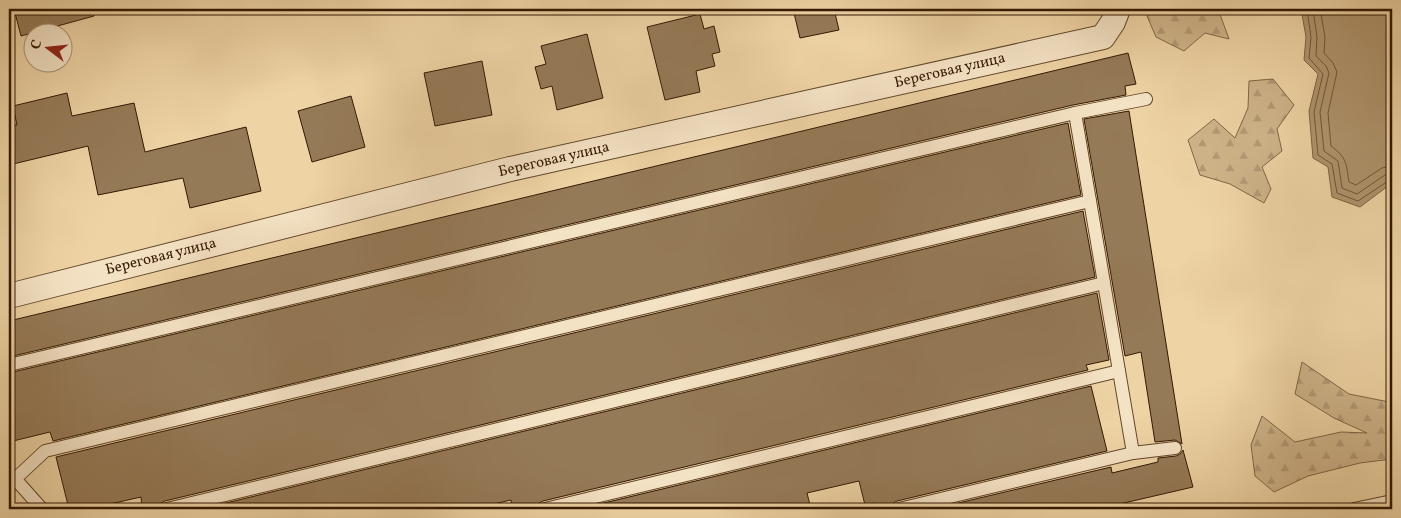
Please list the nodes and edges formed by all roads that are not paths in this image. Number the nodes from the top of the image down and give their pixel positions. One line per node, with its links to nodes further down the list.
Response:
1 (1118, 9): 6 (street, Береговая улица)
2 (1146, 99): 3 (lane)
3 (1075, 113): 4 (lane); 7 (lane)
4 (1090, 201): 5 (lane); 11 (lane)
5 (1104, 282): 8 (lane); 14 (lane)
6 (9, 296)
7 (9, 365)
8 (1119, 371): 10 (lane); 15 (lane)
9 (1175, 448): 10 (lane)
10 (1133, 453): 16 (lane)
11 (12, 475): 13 (lane)
12 (1392, 501): 17 (lane)
13 (42, 509)
14 (167, 509)
15 (545, 509)
16 (899, 509)
17 (1354, 509)

